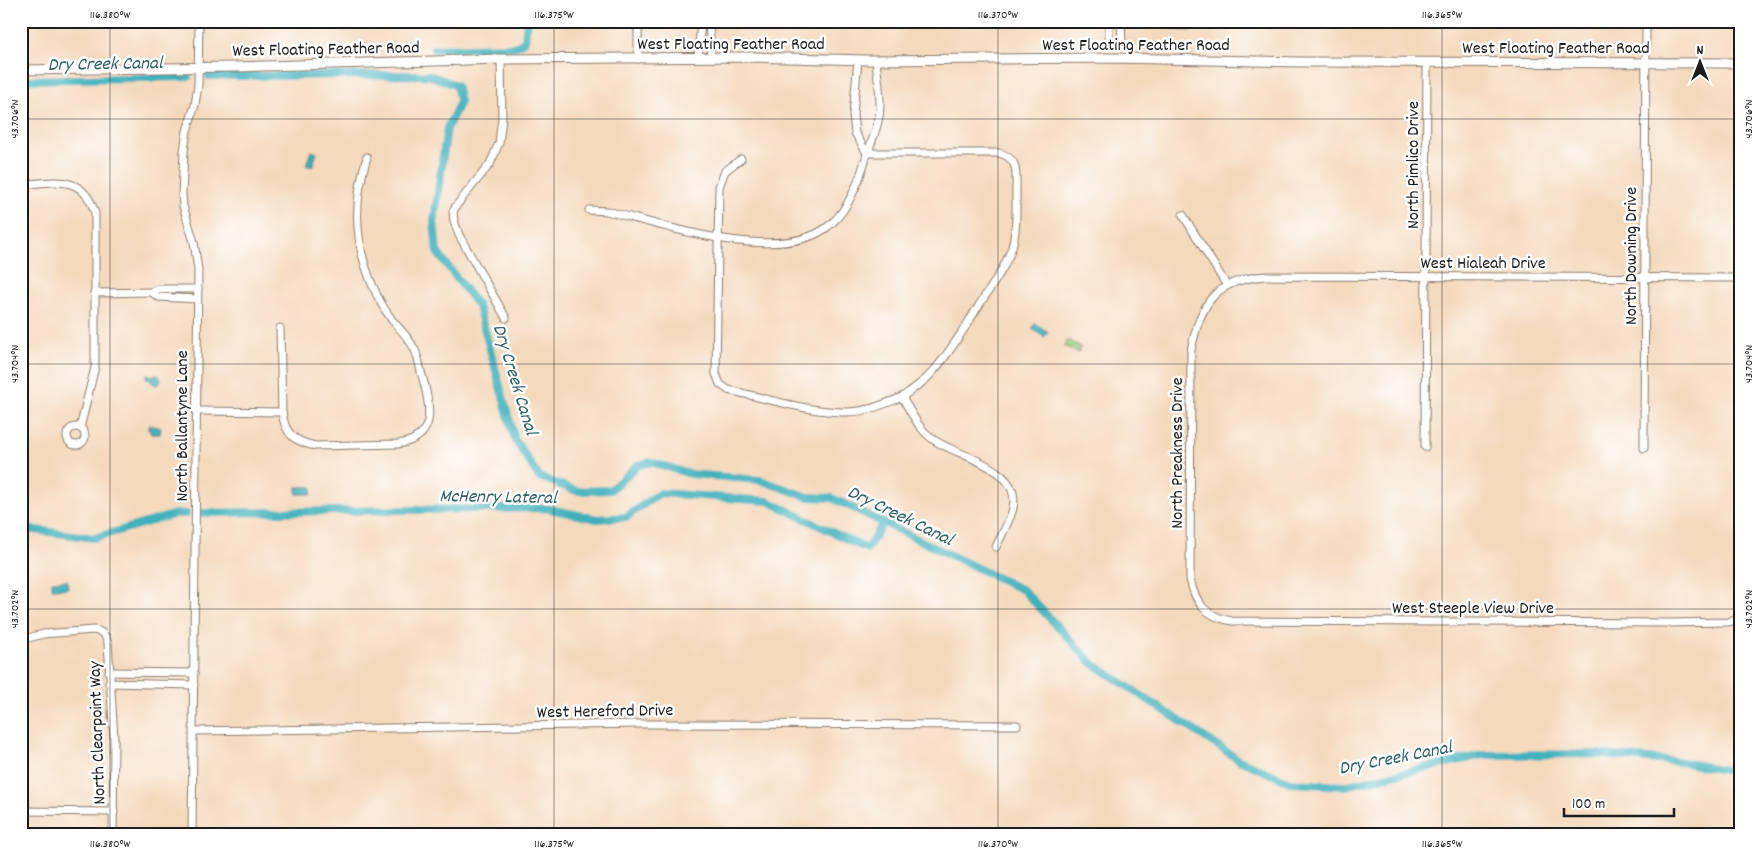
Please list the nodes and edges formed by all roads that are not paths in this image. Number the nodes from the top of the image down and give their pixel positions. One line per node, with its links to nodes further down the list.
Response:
1 (199, 21): 19 (street, North Ballantyne Lane)
2 (638, 21): 13 (street)
3 (701, 21): 9 (street)
4 (710, 21): 10 (street)
5 (1109, 21): 8 (street)
6 (1121, 21): 8 (street)
7 (1646, 21): 17 (street, North Downing Drive)
8 (1115, 46): 11 (street)
9 (698, 57): 10 (main road, West Floating Feather Road); 13 (main road, West Floating Feather Road)
10 (711, 57): 14 (main road, West Floating Feather Road)
11 (1115, 58): 15 (main road, West Floating Feather Road); 16 (main road, West Floating Feather Road)
12 (501, 59): 13 (main road, West Floating Feather Road); 19 (main road, West Floating Feather Road); 36 (street)
13 (638, 59)
14 (858, 60): 15 (main road, West Floating Feather Road); 21 (street)
15 (876, 60): 21 (street)
16 (1427, 62): 17 (main road, West Floating Feather Road); 28 (street, North Pimlico Drive)
17 (1646, 63): 18 (main road, West Floating Feather Road); 29 (street, North Downing Drive)
18 (1741, 63)
19 (199, 66): 20 (main road, West Floating Feather Road); 32 (street, North Ballantyne Lane)
20 (21, 70)
21 (867, 153): 27 (street); 38 (street)
22 (367, 157): 40 (street)
23 (741, 159): 27 (street)
24 (21, 185): 33 (street)
25 (590, 210): 27 (street)
26 (1183, 214): 31 (street)
27 (718, 238): 38 (street)
28 (1426, 276): 29 (street, West Hialeah Drive); 31 (street, West Hialeah Drive); 42 (street, North Pimlico Drive)
29 (1645, 278): 30 (street, West Hialeah Drive); 43 (street, North Downing Drive)
30 (1741, 278)
31 (1226, 286): 45 (street, North Preakness Drive)
32 (198, 289): 34 (street); 35 (street, North Ballantyne Lane)
33 (94, 292): 34 (street); 41 (street)
34 (152, 292): 35 (street)
35 (198, 299): 39 (street, North Ballantyne Lane)
36 (506, 318)
37 (280, 328): 40 (street)
38 (902, 397): 44 (street)
39 (197, 412): 40 (street); 49 (street, North Ballantyne Lane)
40 (282, 412)
41 (80, 428)
42 (1426, 447)
43 (1644, 448)
44 (996, 547)
45 (1220, 619): 46 (street, West Steeple View Drive)
46 (1741, 619)
47 (21, 640): 48 (street, North Clearpoint Way)
48 (109, 672): 49 (street); 50 (street, North Clearpoint Way)
49 (194, 673): 51 (street, North Ballantyne Lane)
50 (110, 683): 51 (street); 55 (street, North Clearpoint Way)
51 (194, 684): 53 (street, North Ballantyne Lane)
52 (1017, 725): 53 (street, West Hereford Drive)
53 (194, 731): 57 (street, North Ballantyne Lane)
54 (21, 812): 55 (street)
55 (114, 812): 56 (street, North Clearpoint Way)
56 (114, 835)
57 (192, 835)

